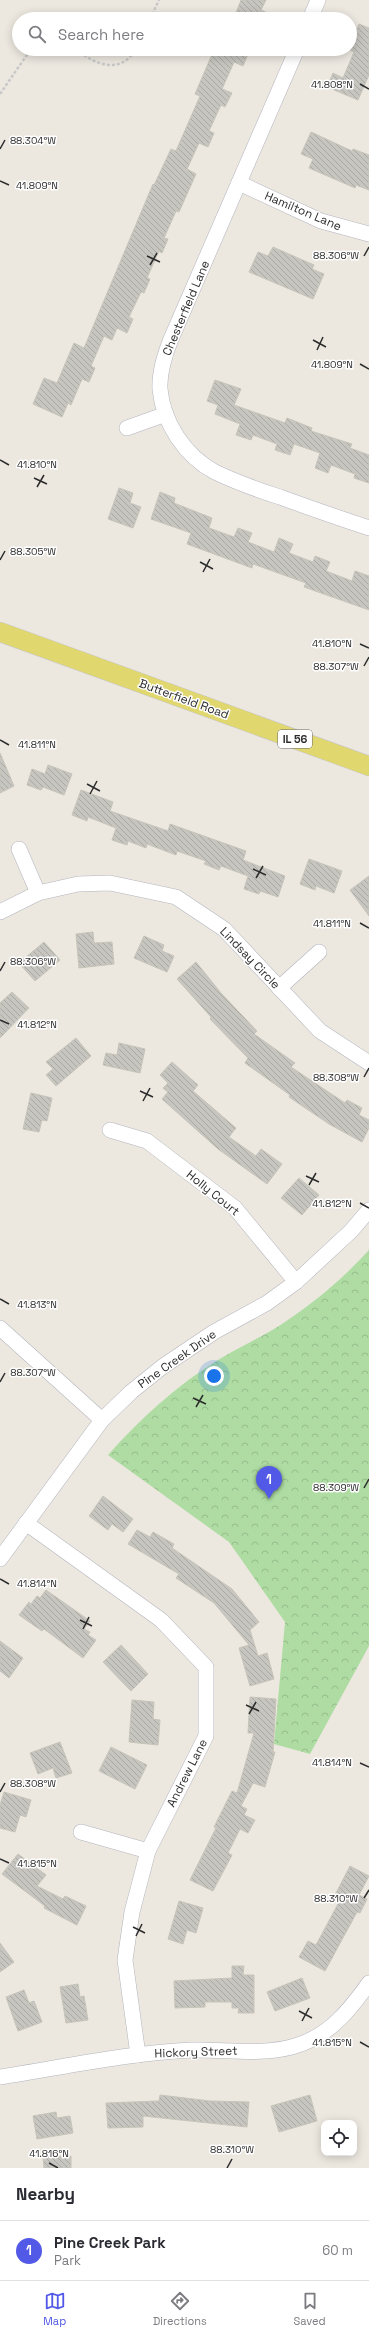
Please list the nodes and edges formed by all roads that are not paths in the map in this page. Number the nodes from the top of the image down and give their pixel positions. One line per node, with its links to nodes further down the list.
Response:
1 (318, 0): 2 (street)
2 (313, 12)
3 (294, 56): 4 (street, Chesterfield Lane)
4 (239, 183): 5 (street, Hamilton Lane); 6 (street, Chesterfield Lane)
5 (369, 234)
6 (166, 414): 7 (street); 8 (street, Chesterfield Lane)
7 (127, 428)
8 (369, 528)
9 (0, 632): 10 (main road, Butterfield Road / IL 56)
10 (369, 766)
11 (19, 849): 12 (street)
12 (38, 893): 13 (street, Lindsay Circle); 15 (street, Lindsay Circle)
13 (0, 912)
14 (318, 952): 15 (street)
15 (279, 988): 16 (street, Lindsay Circle)
16 (369, 1062)
17 (110, 1130): 19 (street, Holly Court)
18 (369, 1210): 19 (street, Pine Creek Drive)
19 (296, 1282): 21 (street, Pine Creek Drive)
20 (0, 1328): 21 (street)
21 (102, 1420): 22 (street, Pine Creek Drive)
22 (26, 1523): 23 (street, Pine Creek Drive); 25 (street, Andrew Lane)
23 (0, 1558)
24 (81, 1832): 25 (street)
25 (148, 1851): 27 (street, Andrew Lane)
26 (369, 1983): 27 (street, Hickory Street)
27 (138, 2054): 28 (street, Hickory Street)
28 (0, 2077)

